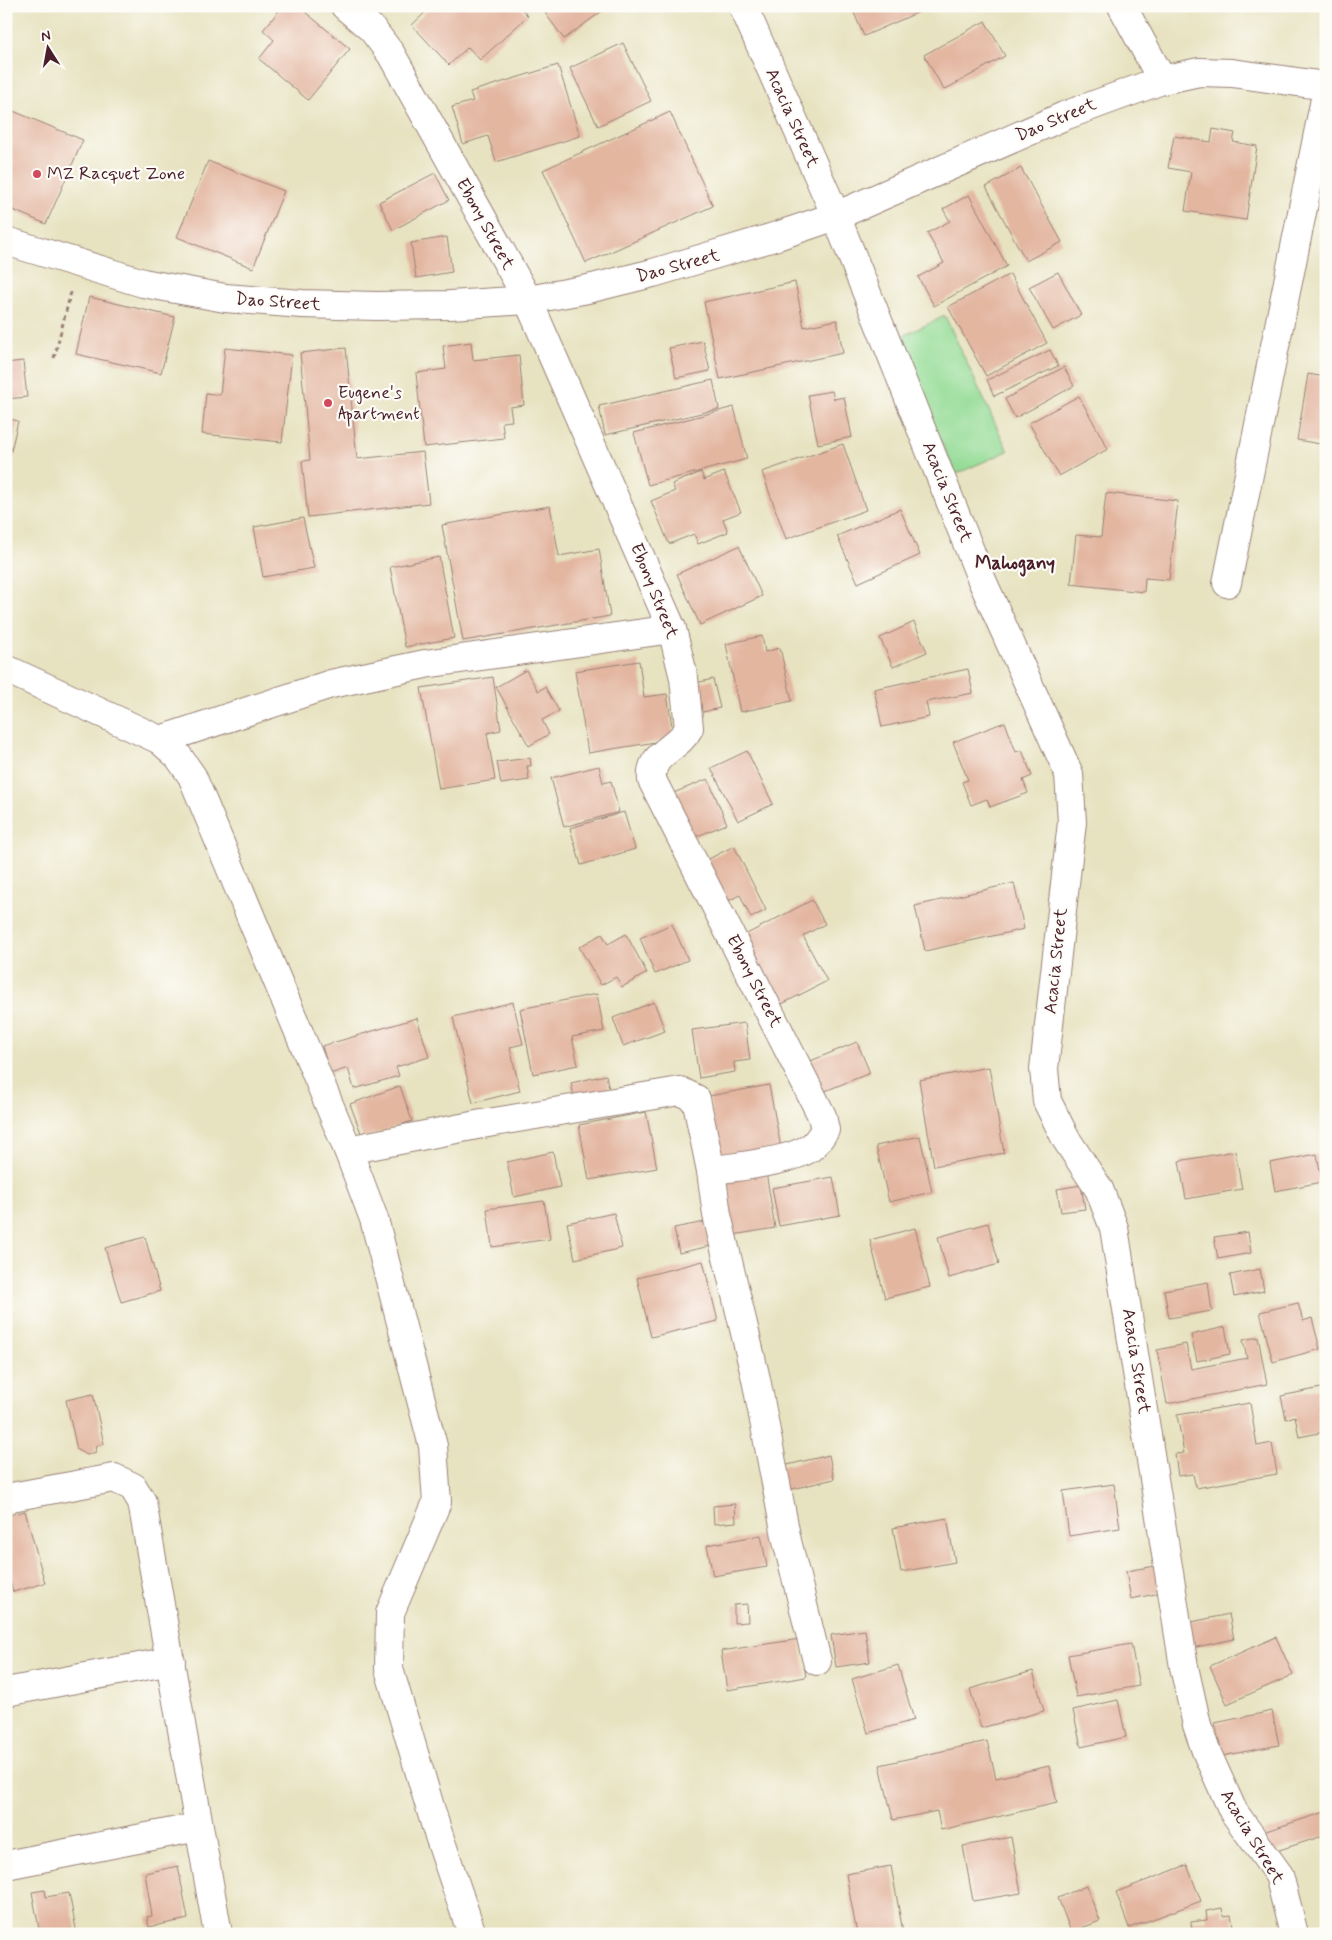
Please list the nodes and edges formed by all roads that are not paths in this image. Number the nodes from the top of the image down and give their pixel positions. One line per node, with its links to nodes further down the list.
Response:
1 (345, 6): 9 (street, Ebony Street)
2 (743, 6): 7 (street, Acacia Street)
3 (1122, 6): 4 (street)
4 (1162, 80): 5 (street, Dao Street); 7 (street, Dao Street)
5 (1326, 86)
6 (1326, 94): 10 (street)
7 (836, 216): 9 (street, Dao Street); 24 (street, Acacia Street)
8 (6, 240): 9 (street, Dao Street)
9 (528, 300): 11 (street, Ebony Street)
10 (1227, 583)
11 (672, 629): 13 (street); 15 (street, Ebony Street)
12 (6, 669): 13 (street)
13 (160, 740): 14 (street)
14 (348, 1150): 15 (street); 23 (street)
15 (711, 1171): 18 (street)
16 (6, 1498): 17 (street)
17 (171, 1661): 19 (street); 20 (street)
18 (817, 1661)
19 (6, 1692)
20 (198, 1828): 21 (street); 22 (street)
21 (6, 1865)
22 (218, 1934)
23 (472, 1934)
24 (1294, 1934)

